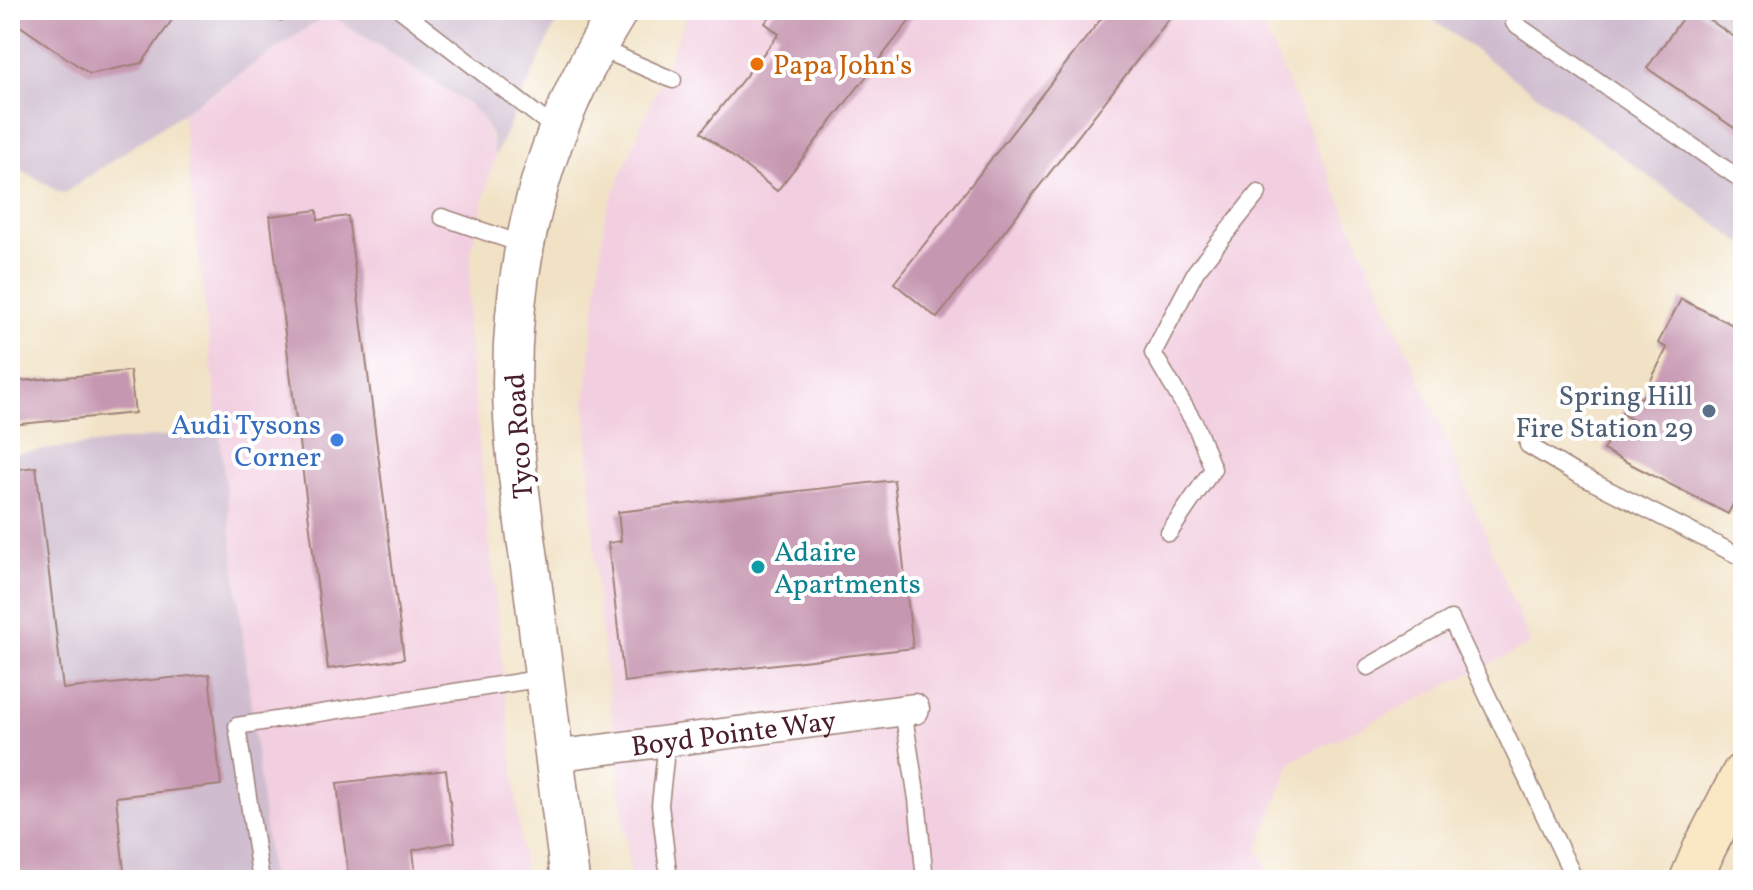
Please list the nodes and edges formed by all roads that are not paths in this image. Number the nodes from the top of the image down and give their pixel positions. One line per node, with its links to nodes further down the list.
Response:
1 (401, 10): 5 (lane)
2 (604, 22): 4 (lane); 5 (street, Tyco Road)
3 (1514, 23): 6 (lane)
4 (673, 80)
5 (558, 131): 9 (street, Tyco Road)
6 (1743, 181)
7 (1258, 193): 11 (lane)
8 (442, 217): 9 (lane)
9 (524, 245): 14 (street, Tyco Road)
10 (1528, 445): 12 (lane)
11 (1169, 533)
12 (1743, 558)
13 (1368, 667): 23 (lane)
14 (544, 678): 17 (street, Tyco Road); 19 (lane)
15 (908, 709): 16 (street, Boyd Pointe Way); 22 (lane)
16 (667, 741): 17 (street, Boyd Pointe Way); 21 (lane)
17 (553, 756): 20 (street, Tyco Road)
18 (1743, 774): 24 (main road)
19 (261, 880)
20 (570, 880)
21 (669, 880)
22 (925, 880)
23 (1575, 880)
24 (1691, 880)

